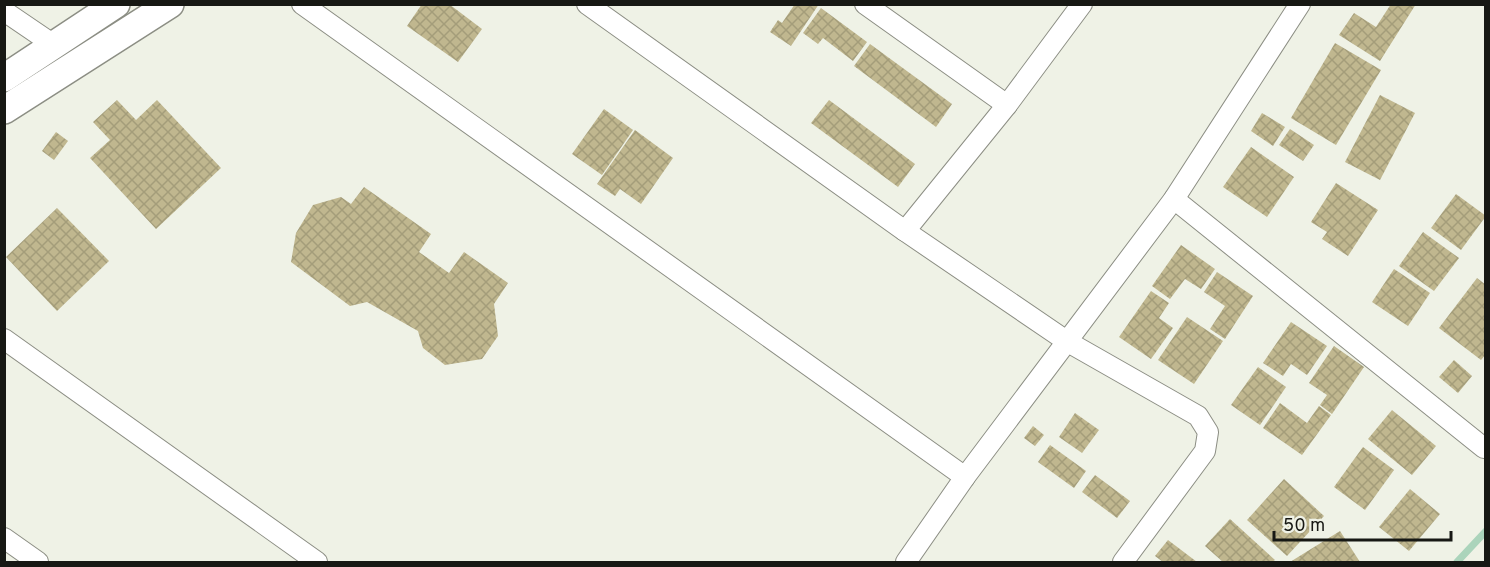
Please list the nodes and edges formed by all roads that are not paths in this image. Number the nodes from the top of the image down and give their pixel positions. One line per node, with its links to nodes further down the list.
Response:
1 (116, 4): 9 (main road)
2 (170, 4): 12 (main road)
3 (302, 4): 18 (street)
4 (587, 4): 14 (street)
5 (865, 4): 11 (street)
6 (1082, 4): 11 (street)
7 (1300, 4): 13 (street)
8 (4, 11): 9 (street)
9 (54, 45): 10 (main road)
10 (4, 78)
11 (1007, 105): 14 (street)
12 (4, 110)
13 (1174, 199): 16 (street); 17 (street)
14 (905, 231): 16 (street)
15 (4, 339): 21 (street)
16 (1068, 342): 18 (street); 23 (street)
17 (1484, 448)
18 (965, 477): 22 (street)
19 (4, 538): 20 (street)
20 (38, 562)
21 (317, 562)
22 (906, 562)
23 (1123, 562)

